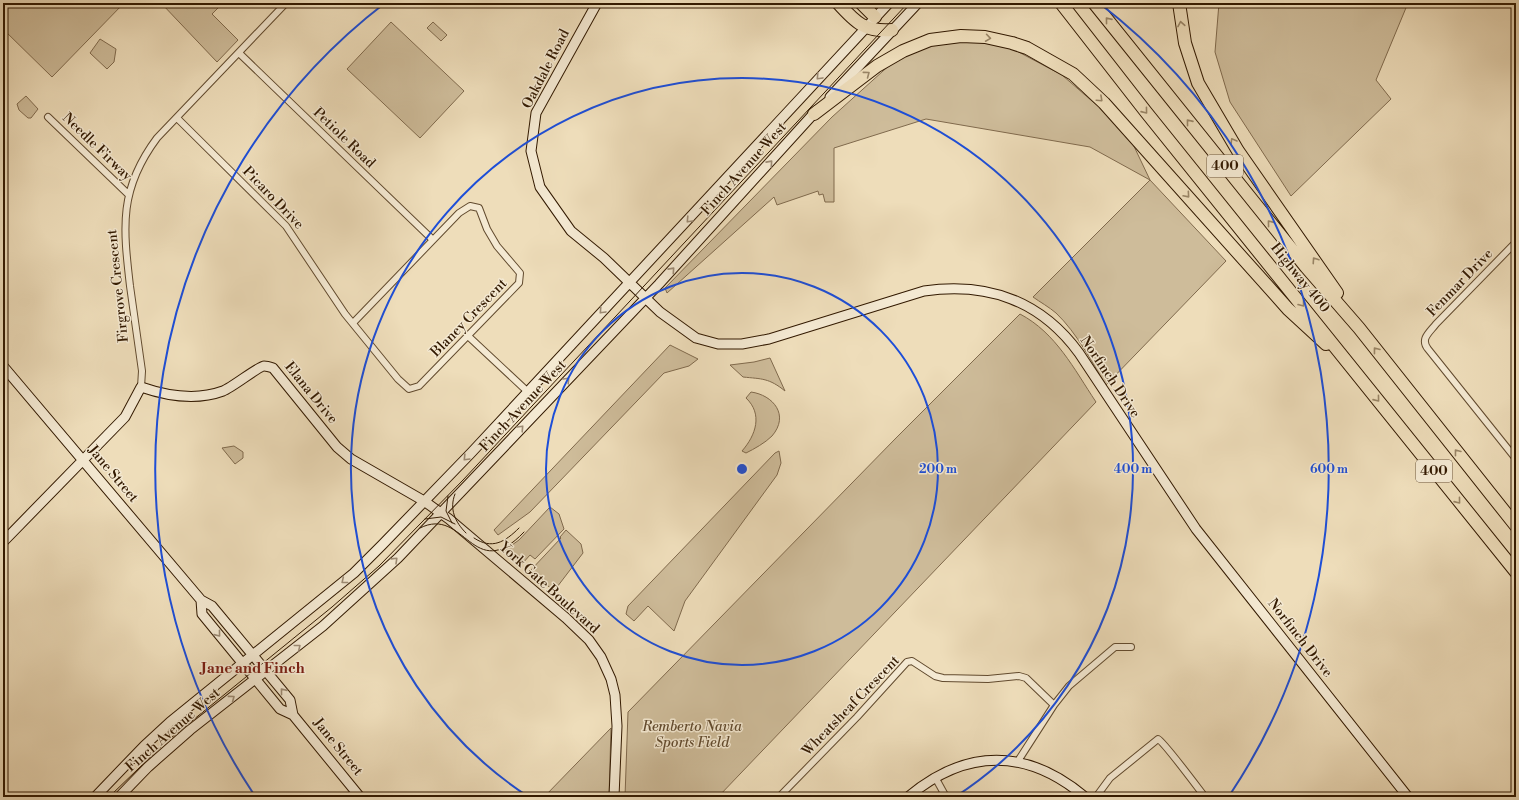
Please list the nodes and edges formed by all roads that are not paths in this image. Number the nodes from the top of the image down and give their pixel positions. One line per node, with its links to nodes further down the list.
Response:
1 (286, 3): 13 (street, Firgrove Crescent)
2 (597, 3): 20 (main road, Oakdale Road)
3 (838, 3): 11 (highway)
4 (861, 3): 10 (highway)
5 (889, 3): 10 (main road, Finch Avenue West)
6 (918, 3): 12 (main road, Finch Avenue West)
7 (1061, 3): 26 (highway, Highway 400 / 400, one-way to 26)
8 (1094, 3): 23 (highway, Highway 400 / 400, one-way to 8)
9 (1179, 3): 23 (highway, one-way to 9)
10 (875, 17): 11 (main road, Finch Avenue West)
11 (865, 28): 12 (highway); 20 (main road, Finch Avenue West, one-way to 20)
12 (892, 30): 14 (main road, Finch Avenue West)
13 (239, 53): 16 (street, Firgrove Crescent); 18 (street, Petiole Road)
14 (814, 114): 21 (main road, Finch Avenue West, one-way to 14); 26 (highway, one-way to 26)
15 (48, 117): 17 (street, Needle Firway)
16 (177, 118): 17 (street, Firgrove Crescent); 22 (street, Picaro Drive)
17 (128, 194): 27 (street, Firgrove Crescent)
18 (433, 240): 22 (street, Blaney Crescent); 24 (street, Blaney Crescent)
19 (1516, 242): 29 (street, Fenmar Drive)
20 (629, 283): 21 (main road, Oakdale Road); 28 (main road, Finch Avenue West, one-way to 28)
21 (645, 298): 32 (main road, Finch Avenue West, one-way to 21); 56 (main road, Norfinch Drive)
22 (353, 324): 24 (street, Blaney Crescent)
23 (1359, 328): 33 (highway, Highway 400 / 400, one-way to 23)
24 (468, 336): 28 (street)
25 (3, 366): 30 (main road, Jane Street)
26 (1352, 369): 35 (highway, Highway 400 / 400, one-way to 35)
27 (141, 388): 30 (main road, Firgrove Crescent); 31 (main road, Elana Drive)
28 (528, 392): 31 (main road, Finch Avenue West, one-way to 31)
29 (1516, 459)
30 (82, 460): 34 (main road, Firgrove Crescent); 36 (main road, Jane Street)
31 (424, 501): 32 (main road, York Gate Boulevard); 38 (main road, Finch Avenue West, one-way to 38)
32 (441, 513): 40 (main road, Finch Avenue West, one-way to 32); 49 (main road, York Gate Boulevard)
33 (1516, 526)
34 (3, 542)
35 (1516, 572)
36 (201, 600): 38 (main road, Jane Street); 39 (main road, Jane Street, one-way to 39)
37 (1131, 647): 42 (street)
38 (253, 656): 39 (main road, Finch Avenue West); 40 (main road, Jane Street)
39 (243, 664): 41 (main road, Jane Street); 46 (main road, Finch Avenue West)
40 (266, 671): 41 (main road, Finch Avenue West); 43 (main road, Jane Street, one-way to 40)
41 (256, 679): 43 (main road, Jane Street); 47 (main road, Finch Avenue West, one-way to 41)
42 (1054, 705): 44 (street); 50 (street, Wheatsheaf Crescent)
43 (293, 714): 48 (main road, Jane Street)
44 (1018, 761): 45 (main road); 53 (main road)
45 (936, 777): 51 (main road); 52 (street)
46 (95, 797)
47 (119, 797)
48 (360, 797)
49 (614, 797)
50 (779, 797)
51 (908, 797)
52 (946, 797)
53 (1085, 797)
54 (1096, 797): 55 (street)
55 (1205, 797)
56 (1408, 797)

